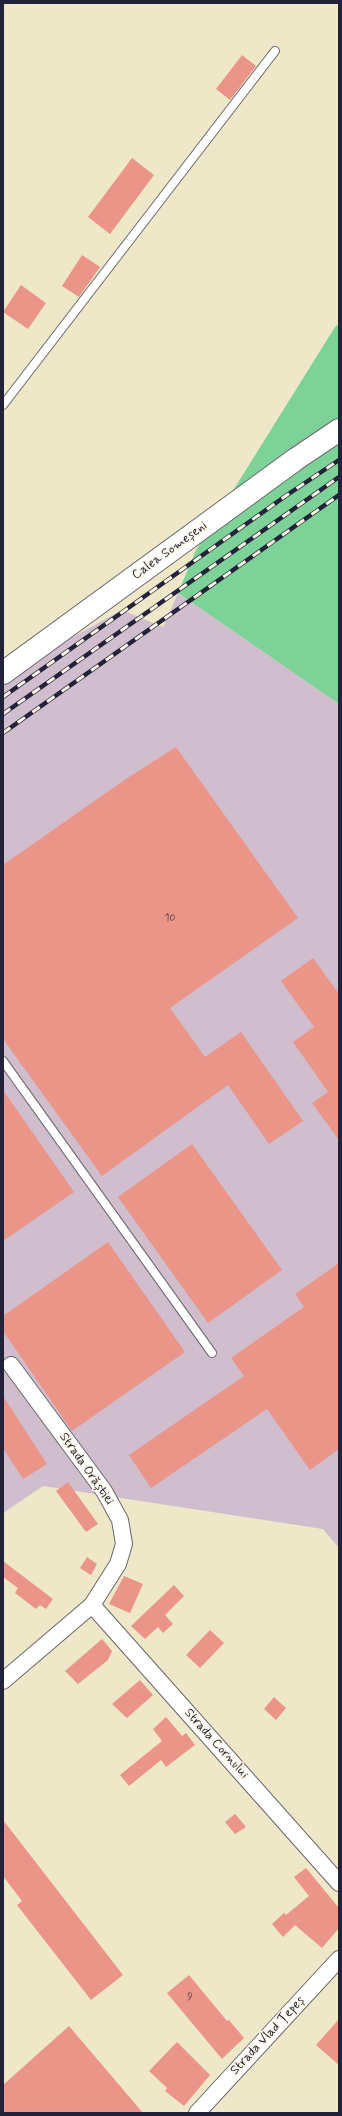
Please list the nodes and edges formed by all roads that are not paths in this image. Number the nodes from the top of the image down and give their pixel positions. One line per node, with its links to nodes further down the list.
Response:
1 (275, 51): 2 (lane)
2 (3, 405)
3 (339, 430): 4 (main road, Calea Someșeni)
4 (3, 673)
5 (3, 1061): 6 (lane)
6 (212, 1353)
7 (12, 1365): 8 (street, Strada Orăștiei)
8 (92, 1605): 9 (street, Strada Orăștiei); 10 (street, Strada Cornului)
9 (3, 1681)
10 (339, 1883)
11 (339, 1959): 12 (street, Strada Vlad Țepeș)
12 (197, 2113)

